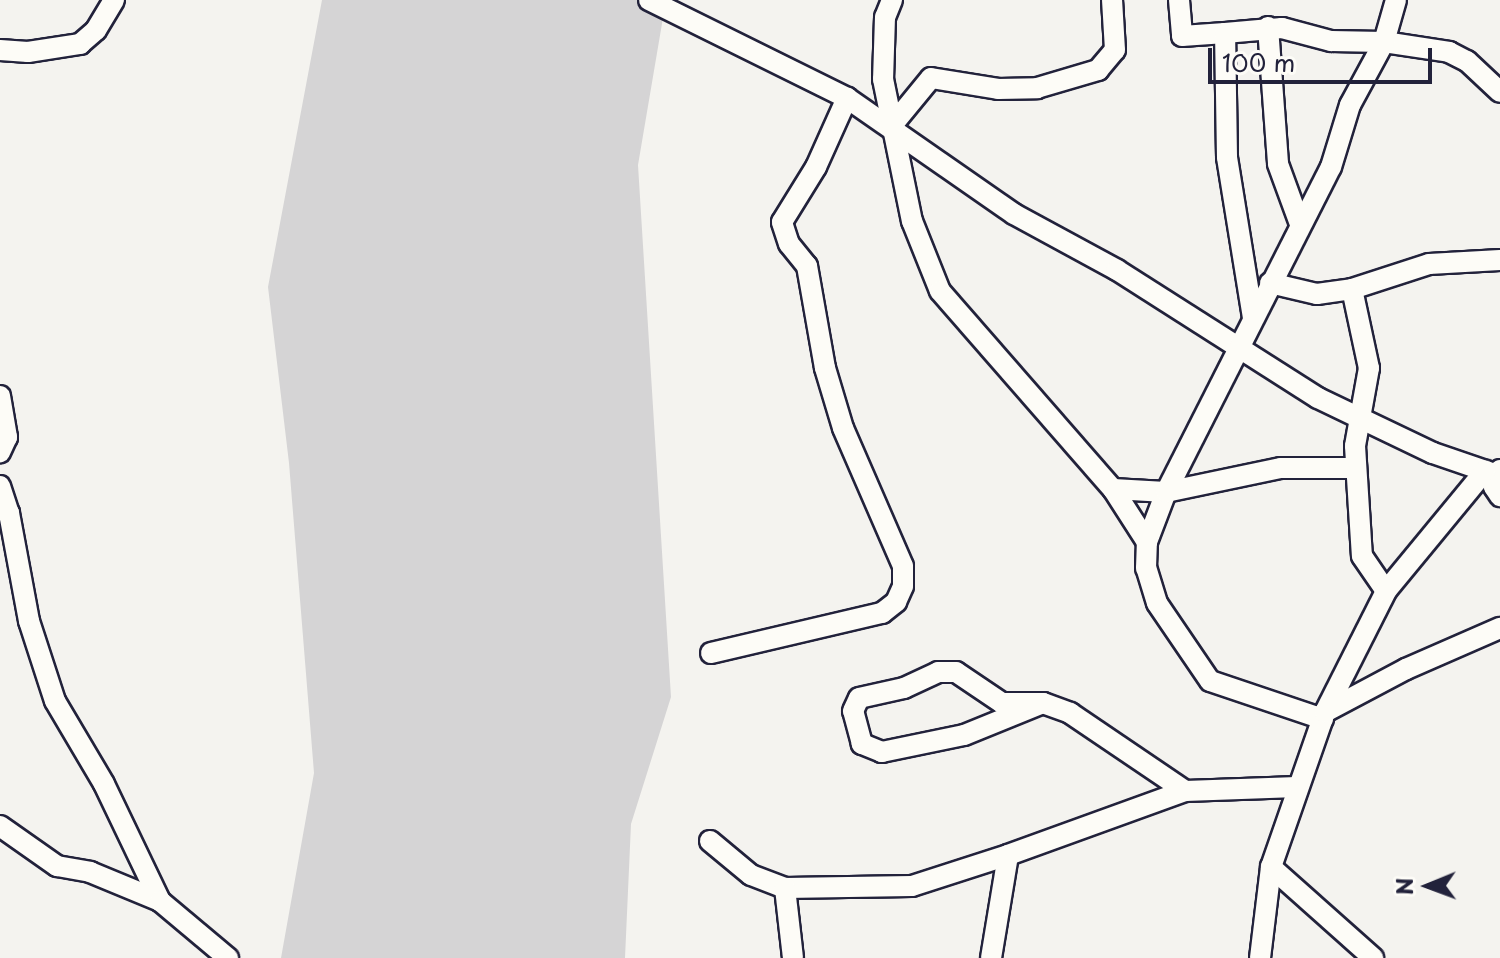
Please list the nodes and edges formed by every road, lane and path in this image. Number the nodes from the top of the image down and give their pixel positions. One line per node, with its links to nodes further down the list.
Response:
1 (114, 0): 10 (street)
2 (649, 0): 12 (street)
3 (892, 0): 13 (street)
4 (1112, 0): 13 (street)
5 (1179, 0): 8 (street)
6 (1396, 0): 9 (street)
7 (1268, 27): 8 (street); 9 (street); 14 (street)
8 (1225, 33): 18 (street)
9 (1384, 42): 11 (street); 14 (street)
10 (0, 50)
11 (1500, 91)
12 (847, 98): 13 (street); 33 (street)
13 (895, 126): 19 (street); 26 (street)
14 (1300, 224): 16 (street)
15 (1500, 260): 17 (street)
16 (1270, 283): 17 (street); 18 (street)
17 (1352, 289): 21 (street)
18 (1253, 320): 19 (street)
19 (1239, 349): 21 (street); 27 (street)
20 (0, 396): 22 (street)
21 (1362, 418): 23 (street); 24 (street)
22 (0, 452)
23 (1356, 468): 27 (street); 31 (street)
24 (1495, 473): 28 (street); 31 (street)
25 (0, 486): 29 (street)
26 (1113, 489): 27 (street); 30 (street)
27 (1166, 492): 30 (street)
28 (1500, 496)
29 (4, 511): 43 (street)
30 (1147, 542): 35 (street)
31 (1386, 591): 35 (street)
32 (1500, 628): 35 (street)
33 (711, 653)
34 (1043, 703): 34 (street); 37 (street)
35 (1324, 716): 36 (street)
36 (1297, 787): 37 (street); 41 (street)
37 (1185, 791): 40 (street)
38 (0, 826): 43 (street)
39 (710, 841): 42 (street)
40 (1008, 855): 42 (street); 46 (street)
41 (1271, 867): 47 (street); 48 (street)
42 (785, 888): 45 (street)
43 (160, 901): 44 (street)
44 (228, 958)
45 (793, 958)
46 (991, 958)
47 (1260, 958)
48 (1373, 958)

